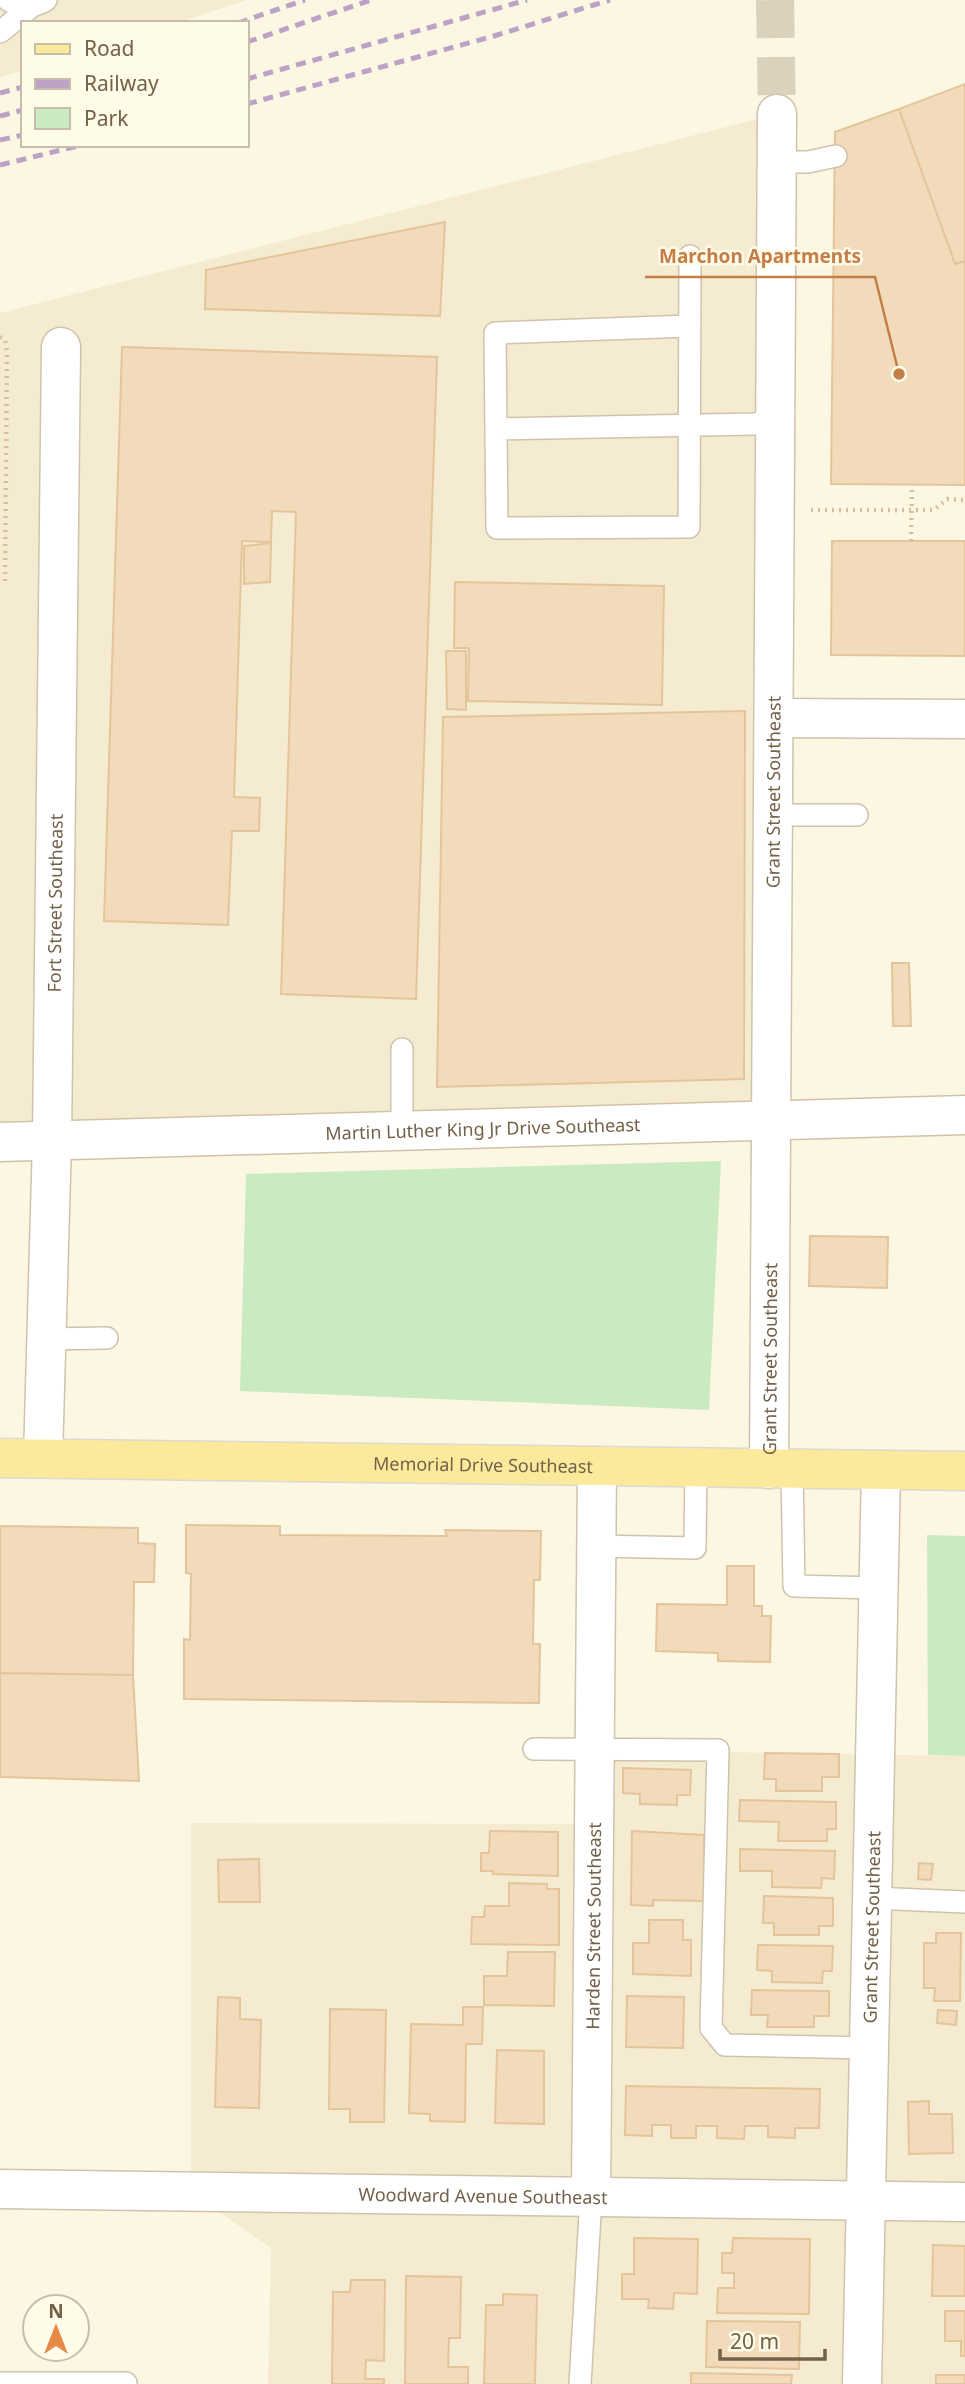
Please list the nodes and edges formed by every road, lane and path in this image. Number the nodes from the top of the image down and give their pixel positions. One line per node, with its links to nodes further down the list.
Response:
1 (8, 0): 2 (lane)
2 (39, 3): 3 (lane)
3 (0, 32)
4 (777, 114): 6 (street, Grant Street Southeast)
5 (836, 156): 6 (lane)
6 (777, 162): 11 (street, Grant Street Southeast)
7 (690, 257): 8 (lane)
8 (690, 326): 12 (lane); 13 (lane)
9 (0, 337): 19 (path)
10 (61, 347): 28 (street, Fort Street Southeast)
11 (775, 418): 12 (lane); 20 (street, Grant Street Southeast)
12 (690, 424): 13 (lane); 13 (lane)
13 (496, 429)
14 (912, 485): 17 (path)
15 (965, 500): 17 (path)
16 (807, 510): 17 (path)
17 (912, 510): 18 (path)
18 (911, 541)
19 (5, 583)
20 (774, 718): 21 (street); 22 (street, Grant Street Southeast)
21 (965, 719)
22 (773, 815): 23 (lane); 26 (street, Grant Street Southeast)
23 (857, 815)
24 (402, 1049): 27 (lane)
25 (965, 1115): 26 (street, Martin Luther King Jr Drive Southeast)
26 (771, 1120): 27 (street, Martin Luther King Jr Drive Southeast); 36 (street, Grant Street Southeast)
27 (402, 1131): 28 (street, Martin Luther King Jr Drive Southeast)
28 (52, 1141): 29 (street, Martin Luther King Jr Drive Southeast); 31 (street, Fort Street Southeast)
29 (0, 1142)
30 (107, 1338): 31 (lane)
31 (47, 1339): 33 (street, Fort Street Southeast)
32 (0, 1458): 33 (main road, Memorial Drive Southeast)
33 (43, 1458): 34 (main road, Memorial Drive Southeast)
34 (597, 1466): 35 (main road, Memorial Drive Southeast); 39 (street, Harden Street Southeast)
35 (696, 1467): 36 (main road, Memorial Drive Southeast); 39 (lane)
36 (780, 1469): 37 (main road, Memorial Drive Southeast); 40 (lane)
37 (881, 1470): 38 (main road, Memorial Drive Southeast); 40 (street, Grant Street Southeast)
38 (965, 1471)
39 (597, 1546): 42 (street, Harden Street Southeast)
40 (878, 1588): 43 (street, Grant Street Southeast)
41 (534, 1749): 42 (lane)
42 (595, 1750): 45 (lane); 47 (street, Harden Street Southeast)
43 (872, 1898): 44 (lane); 45 (street, Grant Street Southeast)
44 (965, 1902)
45 (869, 2048): 48 (street, Grant Street Southeast)
46 (0, 2189): 47 (street, Woodward Avenue Southeast)
47 (591, 2197): 48 (street, Woodward Avenue Southeast); 52 (lane, Harden Street Southeast)
48 (866, 2200): 49 (street, Woodward Avenue Southeast); 53 (street, Grant Street Southeast)
49 (965, 2202)
50 (0, 2383): 51 (lane)
51 (126, 2383)
52 (580, 2384)
53 (862, 2384)

